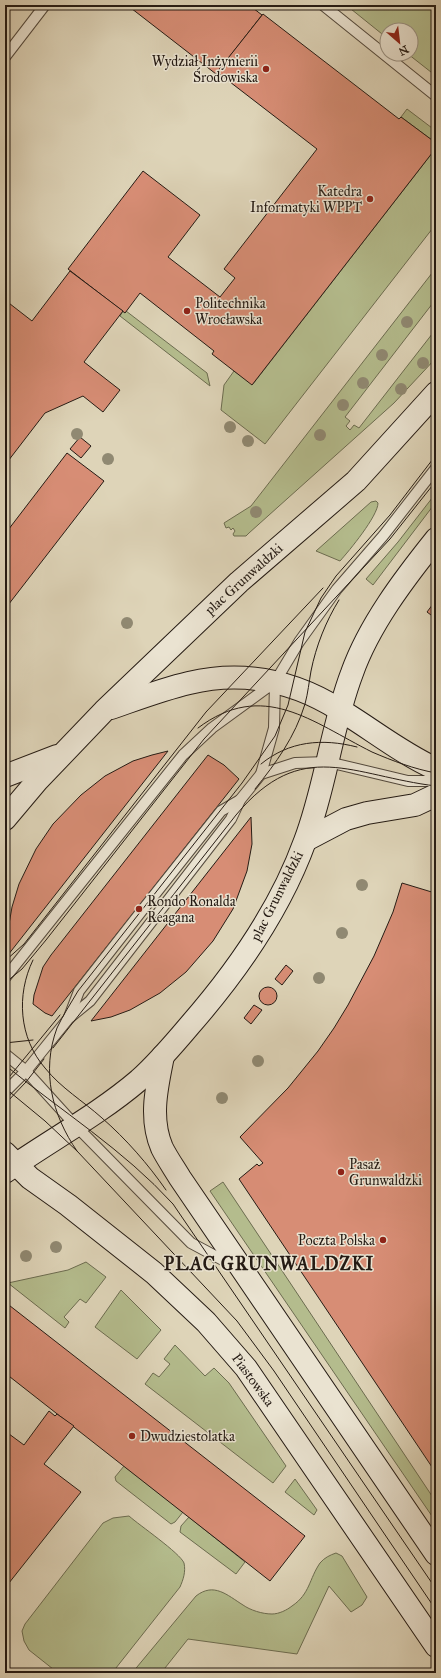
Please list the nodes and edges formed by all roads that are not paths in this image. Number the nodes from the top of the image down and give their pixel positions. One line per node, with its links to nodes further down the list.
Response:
1 (45, 5): 3 (lane)
2 (323, 5): 4 (lane)
3 (5, 57)
4 (436, 96)
5 (436, 393): 10 (street, plac Grunwaldzki)
6 (436, 468): 8 (lane)
7 (436, 540): 9 (street, plac Grunwaldzki)
8 (275, 682): 9 (street); 10 (street); 14 (lane); 21 (lane)
9 (340, 710): 12 (street, plac Grunwaldzki); 13 (street)
10 (104, 711): 11 (street, plac Grunwaldzki)
11 (64, 753): 15 (street); 19 (street, plac Grunwaldzki)
12 (328, 762): 14 (lane); 16 (lane); 20 (street, plac Grunwaldzki)
13 (436, 769)
14 (261, 774): 18 (lane)
15 (5, 776)
16 (436, 781)
17 (436, 795): 20 (street)
18 (240, 800): 22 (lane); 22 (lane)
19 (5, 819)
20 (306, 840): 24 (street, plac Grunwaldzki)
21 (5, 978)
22 (68, 1019): 25 (lane)
23 (5, 1054): 25 (lane)
24 (163, 1056): 27 (street, plac Grunwaldzki); 29 (street)
25 (26, 1071): 26 (lane); 27 (lane)
26 (5, 1092)
27 (75, 1125): 28 (street, plac Grunwaldzki); 29 (lane)
28 (9, 1163): 31 (street, Piastowska)
29 (244, 1272): 30 (street)
30 (436, 1554)
31 (436, 1646)

